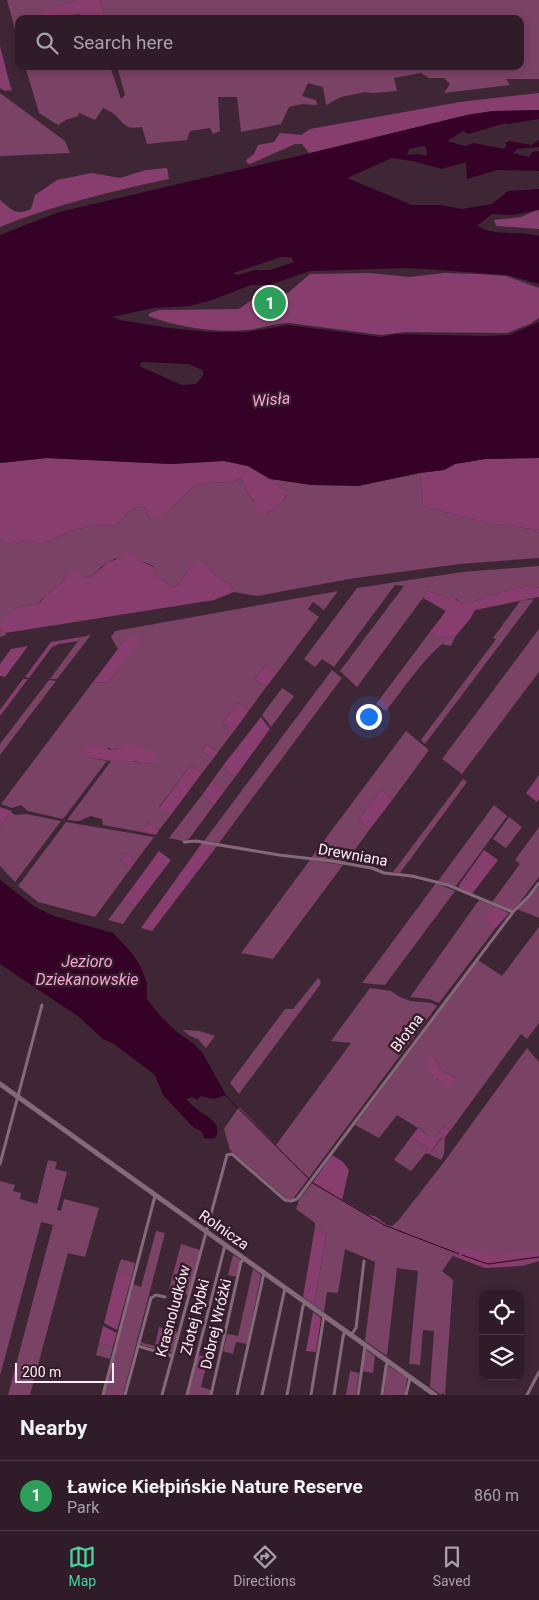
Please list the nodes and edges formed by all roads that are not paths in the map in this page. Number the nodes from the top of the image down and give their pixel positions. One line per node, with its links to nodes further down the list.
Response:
1 (184, 842): 3 (street, Drewniana)
2 (539, 883): 3 (street, Błotna)
3 (513, 912): 9 (street, Błotna)
4 (42, 1004): 6 (street)
5 (0, 1084): 6 (street, Rolnicza)
6 (18, 1097): 7 (street); 8 (street, Rolnicza)
7 (0, 1164)
8 (154, 1196): 10 (street, Rolnicza); 28 (street)
9 (297, 1199): 10 (street, Krasnoludków)
10 (206, 1232): 11 (street, Rolnicza); 23 (street, Krasnoludków)
11 (225, 1246): 12 (street, Rolnicza); 31 (street, Złotej Rybki)
12 (244, 1259): 14 (street, Rolnicza); 32 (street, Dobrej Wróżki)
13 (364, 1261): 20 (street)
14 (264, 1273): 15 (street, Rolnicza); 33 (street)
15 (285, 1288): 17 (street, Rolnicza); 34 (street)
16 (165, 1298): 21 (street)
17 (305, 1303): 18 (street, Rolnicza); 35 (street)
18 (324, 1316): 19 (street, Rolnicza); 36 (street)
19 (345, 1331): 20 (street, Rolnicza); 37 (street)
20 (351, 1335): 22 (street, Rolnicza)
21 (138, 1346): 23 (street); 29 (street)
22 (366, 1346): 24 (street, Rolnicza); 38 (street)
23 (172, 1356): 30 (street, Krasnoludków)
24 (388, 1362): 26 (street, Rolnicza); 39 (street)
25 (539, 1372): 42 (street)
26 (410, 1378): 27 (street, Rolnicza); 40 (street)
27 (428, 1393): 41 (street, Rolnicza)
28 (103, 1395)
29 (125, 1395)
30 (162, 1395)
31 (187, 1395)
32 (211, 1395)
33 (237, 1395)
34 (262, 1395)
35 (286, 1395)
36 (310, 1395)
37 (334, 1395)
38 (358, 1395)
39 (382, 1395)
40 (406, 1395)
41 (435, 1395)
42 (527, 1395)

